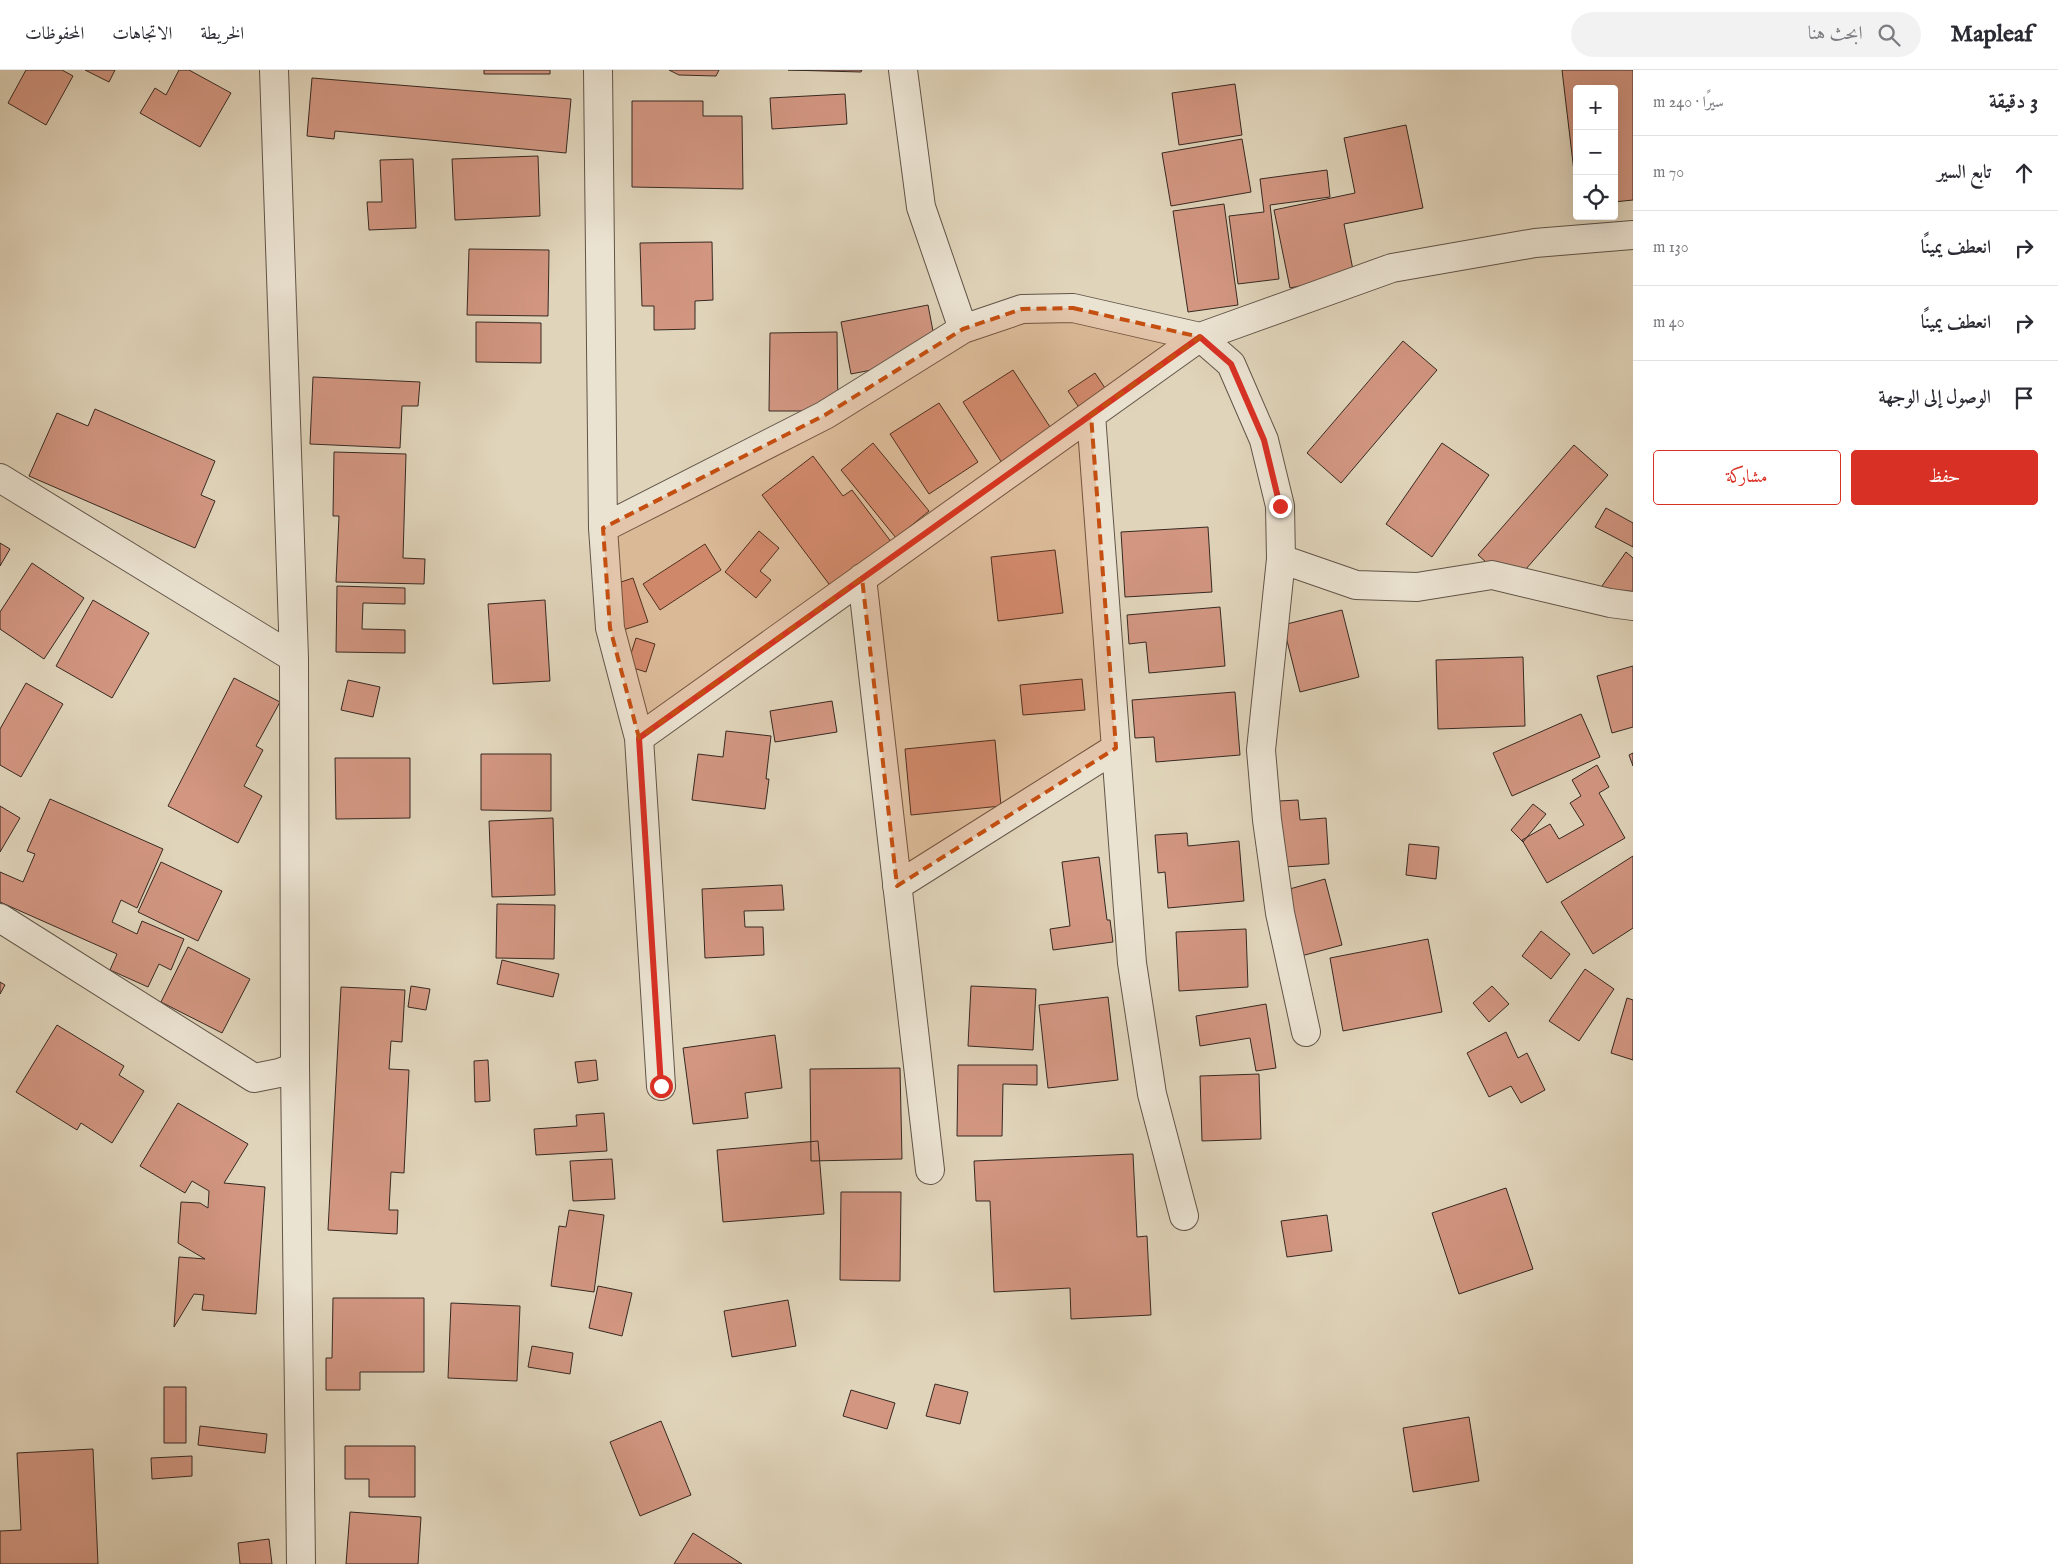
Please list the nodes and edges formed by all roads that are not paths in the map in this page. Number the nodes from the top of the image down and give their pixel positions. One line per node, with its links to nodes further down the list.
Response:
1 (274, 70): 13 (street)
2 (598, 70): 9 (street)
3 (903, 70): 5 (street)
4 (1633, 235): 6 (street)
5 (963, 329): 6 (street); 9 (street)
6 (1200, 337): 7 (street); 10 (street)
7 (1091, 415): 11 (street); 15 (street)
8 (0, 478): 13 (street)
9 (603, 528): 14 (street)
10 (1281, 559): 12 (street); 18 (street)
11 (862, 578): 14 (street); 16 (street)
12 (1633, 606)
13 (294, 658): 19 (street)
14 (639, 738): 20 (street)
15 (1116, 748): 16 (street); 22 (street)
16 (897, 886): 21 (street)
17 (0, 918): 19 (street)
18 (1306, 1032)
19 (296, 1067): 23 (street)
20 (661, 1086)
21 (930, 1170)
22 (1184, 1216)
23 (301, 1564)

